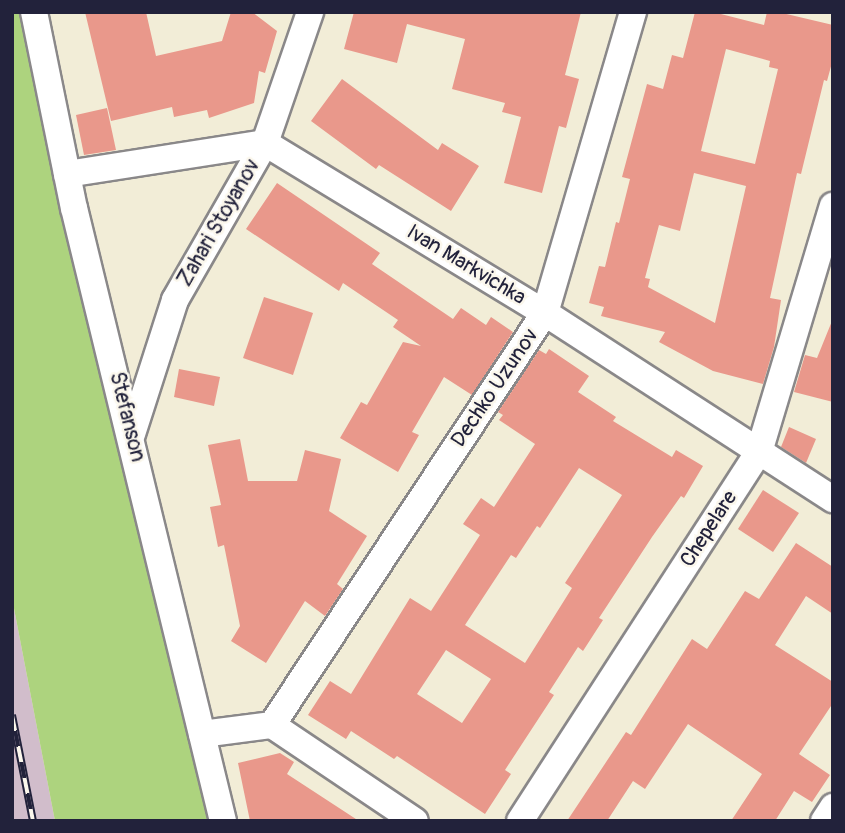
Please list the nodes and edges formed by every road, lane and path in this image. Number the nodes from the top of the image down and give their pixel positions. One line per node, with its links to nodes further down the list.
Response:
1 (34, 12): 5 (street, Stefanson)
2 (310, 12): 4 (street, Zahari Stoyanov)
3 (633, 12): 7 (street, Dechko Uzunov)
4 (265, 143): 5 (street); 7 (street, Ivan Markvichka); 8 (street, Zahari Stoyanov)
5 (67, 174): 8 (street, Stefanson)
6 (833, 206): 9 (street, Chepelare)
7 (545, 313): 9 (street, Ivan Markvichka); 11 (street, Dechko Uzunov)
8 (132, 435): 12 (street, Stefanson)
9 (759, 452): 10 (street, Ivan Markvichka); 16 (street, Chepelare)
10 (833, 499)
11 (272, 725): 12 (street); 15 (street)
12 (202, 734): 14 (street, Stefanson)
13 (833, 807): 17 (street)
14 (223, 821)
15 (415, 821)
16 (520, 821)
17 (824, 821)

